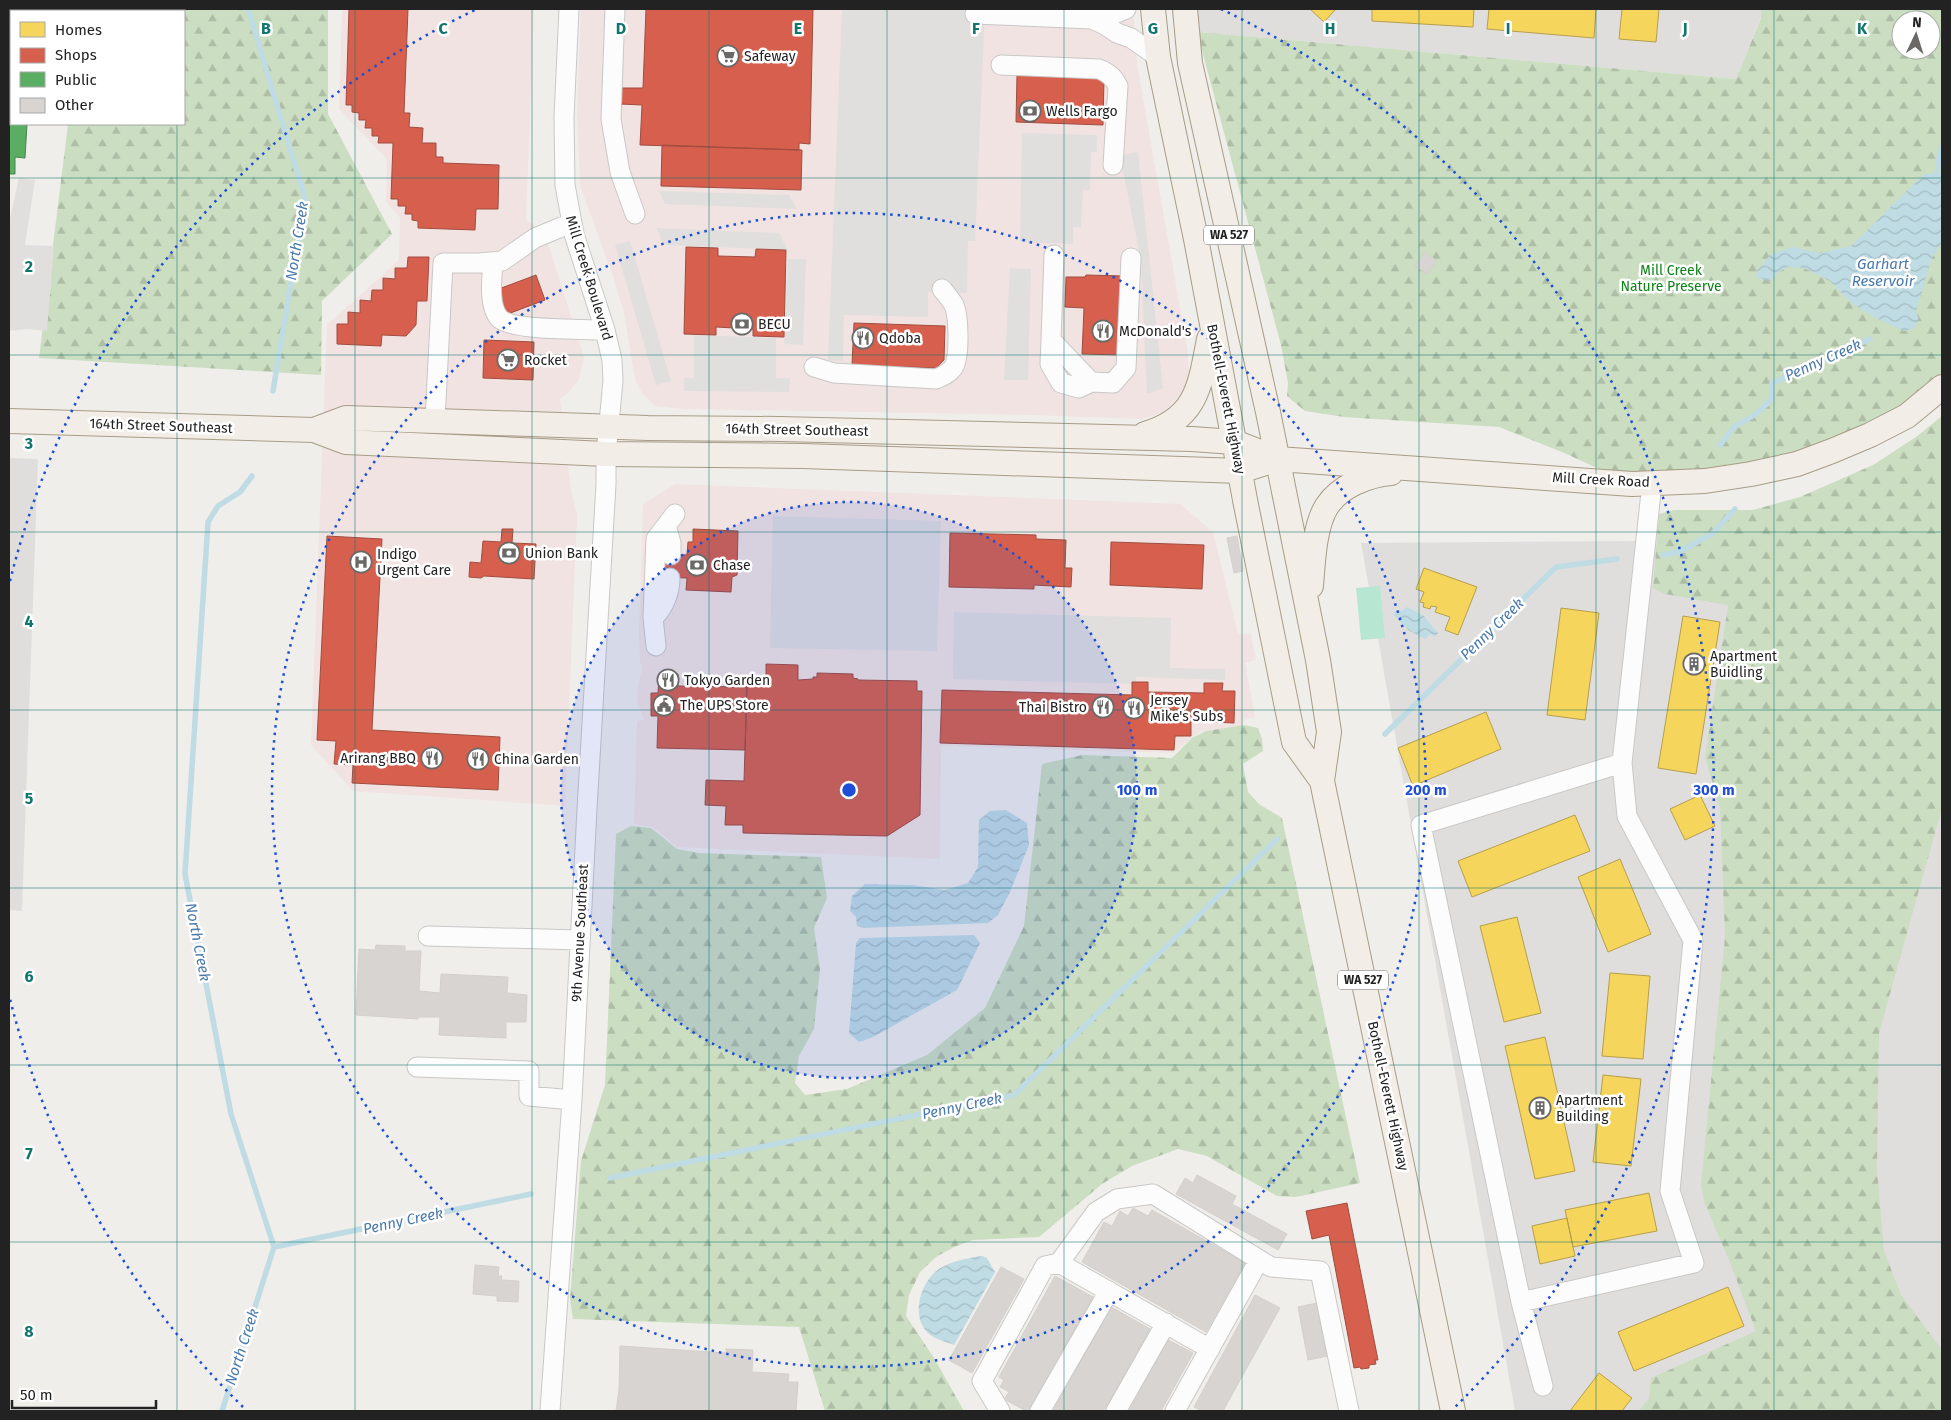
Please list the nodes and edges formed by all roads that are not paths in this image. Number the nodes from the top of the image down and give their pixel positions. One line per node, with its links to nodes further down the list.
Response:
1 (569, 9): 13 (street, Mill Creek Boulevard)
2 (615, 9): 12 (street)
3 (1126, 9): 8 (street)
4 (1153, 9): 9 (main road, Bothell-Everett Highway / WA 527)
5 (1185, 9): 29 (main road, Bothell-Everett Highway / WA 527)
6 (1003, 12): 7 (street); 8 (street)
7 (975, 14)
8 (1092, 19): 9 (street)
9 (1158, 57): 18 (main road, Bothell-Everett Highway / WA 527)
10 (1001, 65): 11 (street)
11 (1113, 165)
12 (636, 214)
13 (571, 223): 16 (street); 19 (street, Mill Creek Boulevard)
14 (1054, 255): 15 (street)
15 (1131, 258)
16 (493, 262): 19 (street); 23 (street)
17 (942, 289): 20 (street)
18 (1212, 325): 26 (main road); 27 (main road, Bothell-Everett Highway / WA 527)
19 (605, 330): 24 (street, Mill Creek Boulevard)
20 (814, 367)
21 (1942, 387): 32 (main road, Mill Creek Road)
22 (9, 421): 25 (main road, 164th Street Southeast)
23 (435, 421): 24 (main road, 164th Street Southeast); 25 (main road, 164th Street Southeast)
24 (608, 426): 26 (main road, 164th Street Southeast); 28 (street, Mill Creek Boulevard)
25 (314, 430): 28 (main road, 164th Street Southeast)
26 (1121, 437): 27 (main road, 164th Street Southeast)
27 (1234, 442): 29 (main road, 164th Street Southeast); 31 (main road, Bothell-Everett Highway / WA 527)
28 (606, 454): 31 (main road, 164th Street Southeast); 41 (street, 9th Avenue Southeast)
29 (1278, 460): 30 (main road, Mill Creek Road); 31 (main road, Mill Creek Road); 36 (main road, Bothell-Everett Highway / WA 527)
30 (1432, 469): 32 (main road, Mill Creek Road); 36 (main road)
31 (1240, 471): 39 (main road, Bothell-Everett Highway / WA 527)
32 (1652, 483): 38 (street)
33 (670, 554): 35 (street)
34 (670, 578): 35 (street)
35 (653, 617): 37 (street)
36 (1309, 617): 39 (main road, Bothell-Everett Highway / WA 527)
37 (656, 646)
38 (1622, 764): 47 (street); 47 (street)
39 (1322, 781): 57 (main road, Bothell-Everett Highway / WA 527)
40 (428, 936): 41 (street)
41 (580, 940): 43 (street, 9th Avenue Southeast)
42 (417, 1066): 43 (street)
43 (572, 1100): 51 (street, 9th Avenue Southeast)
44 (1259, 1260): 45 (street); 49 (street); 56 (street)
45 (1059, 1263): 46 (street); 52 (street)
46 (1109, 1291): 48 (street); 53 (street)
47 (1521, 1302): 50 (street)
48 (1166, 1323): 49 (street); 54 (street)
49 (1210, 1349): 55 (street)
50 (1543, 1386)
51 (550, 1411)
52 (1000, 1411)
53 (1040, 1411)
54 (1116, 1411)
55 (1175, 1411)
56 (1349, 1411)
57 (1453, 1411)

